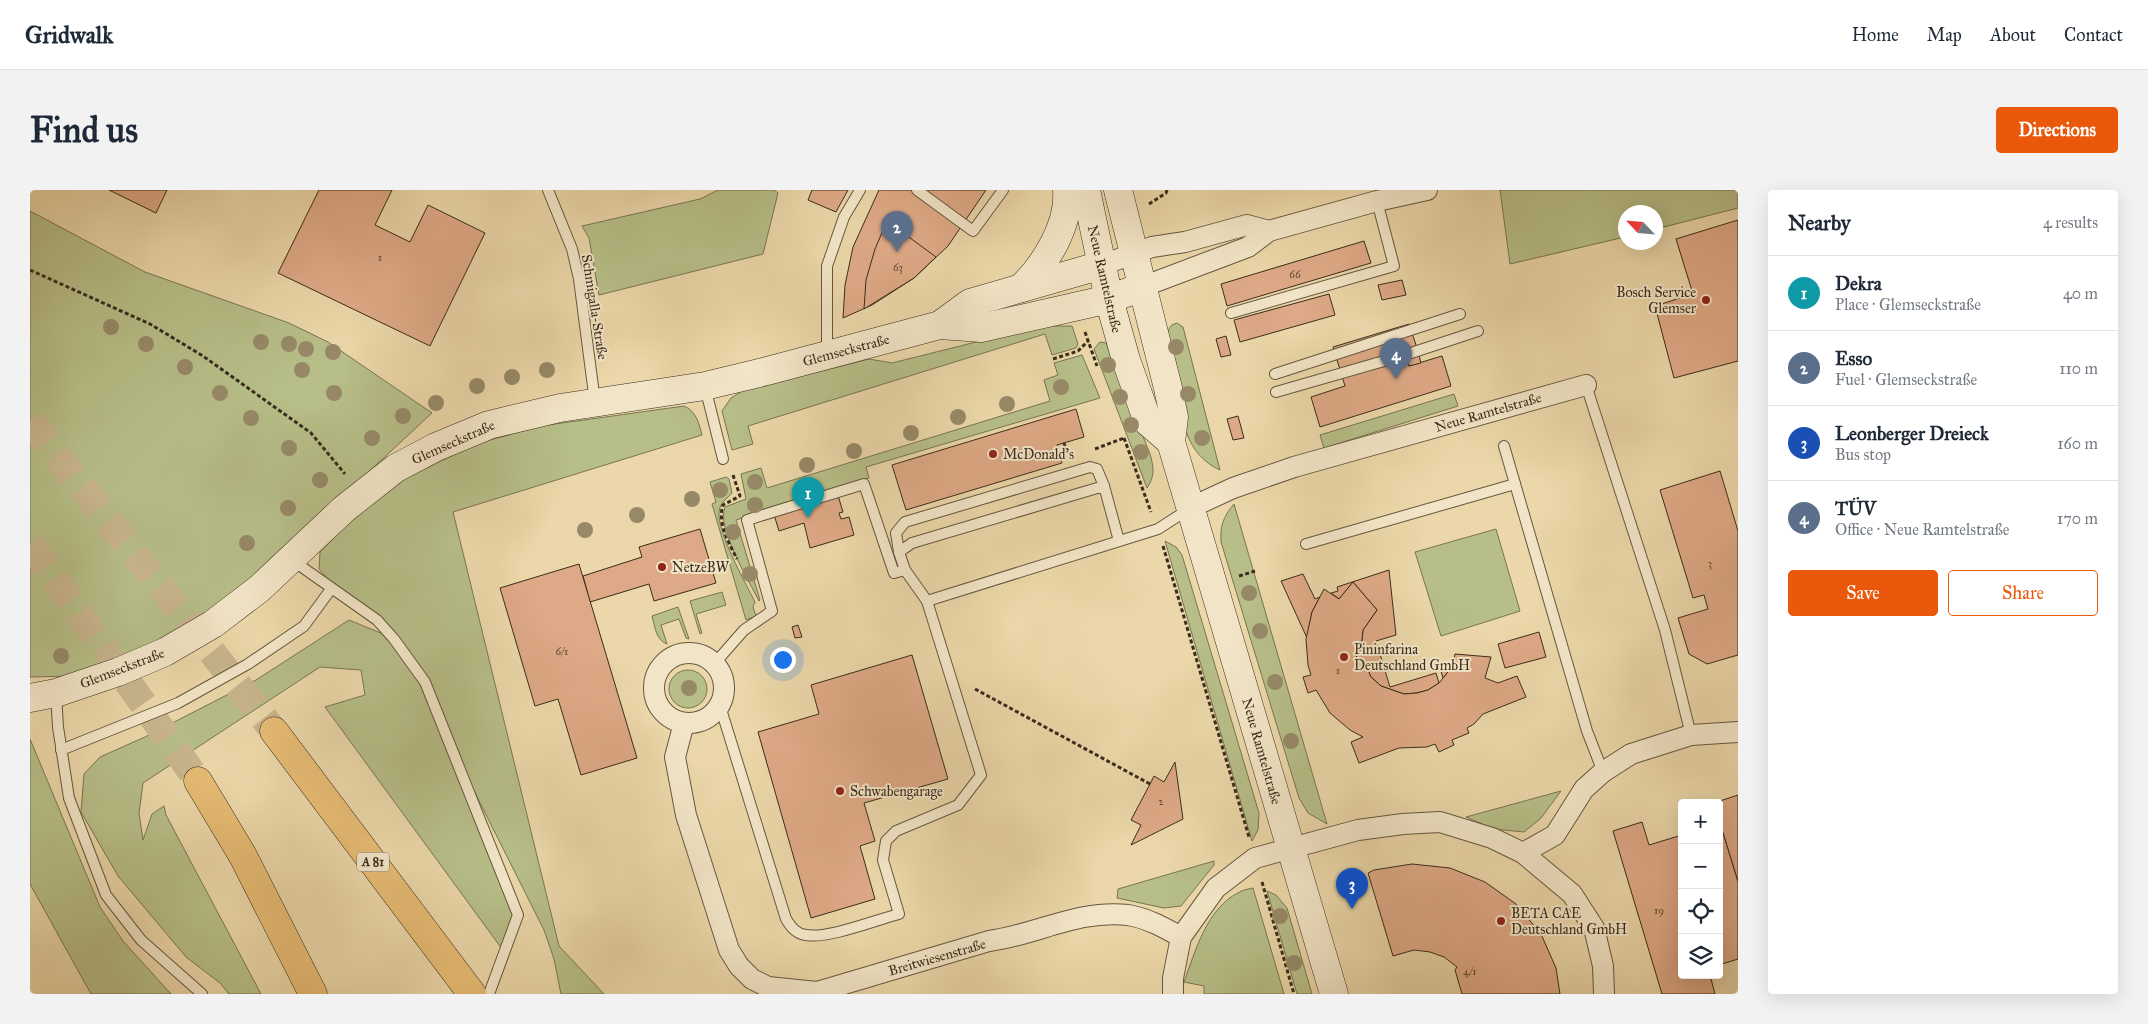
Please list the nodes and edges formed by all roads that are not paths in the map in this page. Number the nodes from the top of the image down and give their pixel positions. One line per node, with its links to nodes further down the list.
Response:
1 (548, 190): 25 (lane, Schmigalla-Straße)
2 (860, 190): 20 (lane)
3 (917, 190): 4 (lane)
4 (1003, 190)
5 (1067, 190): 14 (street)
6 (1086, 190): 12 (street, Neue Ramtelstraße)
7 (1118, 190): 11 (street, Neue Ramtelstraße)
8 (1427, 190): 9 (street, Glemseckstraße)
9 (1387, 196): 10 (street, Glemseckstraße); 16 (lane)
10 (1269, 231): 11 (street, Glemseckstraße); 13 (street, Glemseckstraße)
11 (1135, 254): 12 (street, Glemseckstraße); 13 (street, Neue Ramtelstraße)
12 (1102, 265): 14 (street, Glemseckstraße); 15 (street, Neue Ramtelstraße)
13 (1142, 287): 15 (street, Glemseckstraße); 26 (street, Neue Ramtelstraße)
14 (1018, 290): 18 (street, Glemseckstraße)
15 (1109, 298): 18 (street, Glemseckstraße); 26 (street, Neue Ramtelstraße)
16 (1231, 313)
17 (1460, 314): 21 (lane)
18 (940, 324): 20 (street, Glemseckstraße)
19 (1478, 330): 24 (lane)
20 (827, 356): 23 (street, Glemseckstraße)
21 (1275, 374)
22 (1586, 384): 31 (street, Neue Ramtelstraße); 46 (lane)
23 (705, 386): 25 (street, Glemseckstraße); 28 (lane)
24 (1276, 392)
25 (595, 402): 35 (street, Glemseckstraße)
26 (1171, 442): 31 (street, Neue Ramtelstraße)
27 (1504, 446): 29 (lane)
28 (723, 459)
29 (1515, 484): 33 (lane); 48 (lane)
30 (1104, 486): 32 (lane); 34 (lane); 34 (lane)
31 (1192, 507): 32 (lane); 50 (street, Neue Ramtelstraße)
32 (1119, 541): 38 (lane)
33 (1306, 544)
34 (899, 552): 36 (lane)
35 (292, 559): 37 (lane); 40 (street, Glemseckstraße)
36 (905, 570): 38 (lane); 39 (lane)
37 (331, 589): 47 (lane); 56 (lane)
38 (927, 602): 42 (lane)
39 (715, 663): 42 (street); 43 (street)
40 (56, 693): 41 (street, Glemseckstraße); 47 (lane)
41 (30, 698)
42 (720, 706): 43 (street)
43 (684, 724): 52 (street, Breitwiesenstraße)
44 (274, 731): 55 (highway, A 81)
45 (1738, 732): 46 (street)
46 (1691, 735): 48 (street)
47 (62, 750): 53 (lane)
48 (1603, 772): 51 (street)
49 (198, 781): 54 (highway)
50 (1291, 847): 51 (street); 52 (street); 58 (street, Neue Ramtelstraße)
51 (1523, 853): 59 (street)
52 (1181, 937): 57 (street)
53 (202, 994)
54 (313, 994)
55 (472, 994)
56 (490, 994)
57 (1173, 994)
58 (1334, 994)
59 (1604, 994)

